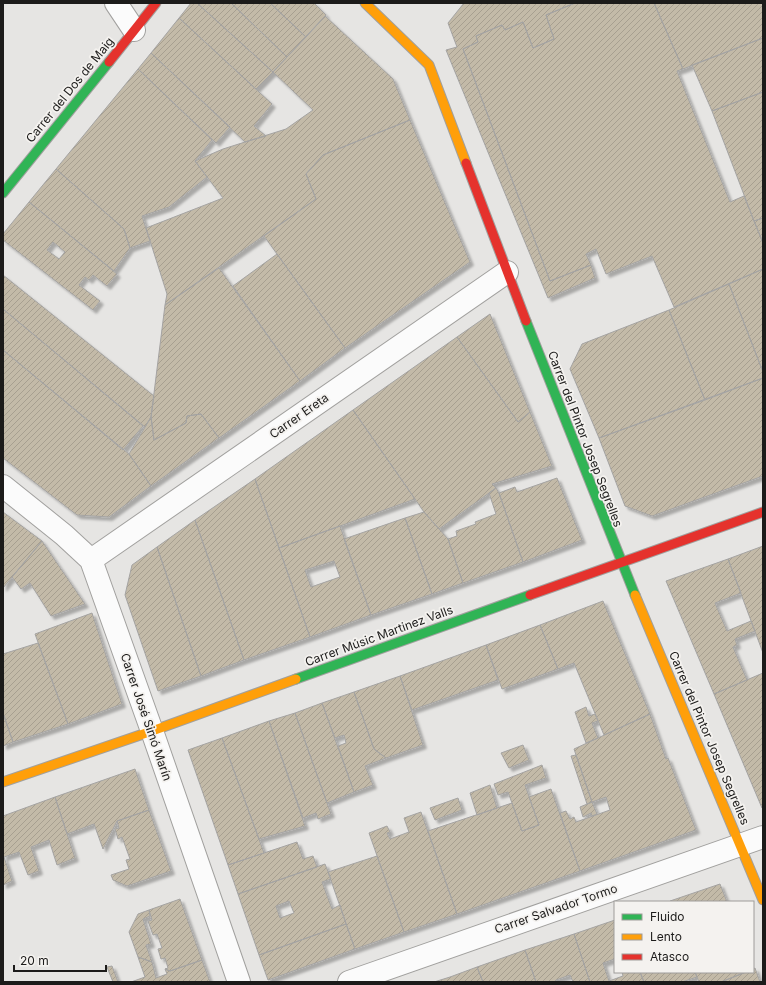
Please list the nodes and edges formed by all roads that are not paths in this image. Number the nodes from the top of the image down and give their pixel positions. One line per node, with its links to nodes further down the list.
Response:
1 (116, 3): 4 (street)
2 (156, 3): 4 (street, Carrer del Dos de Maig)
3 (365, 3): 6 (street, Carrer del Pintor Josep Segrelles)
4 (134, 30): 5 (street, Carrer del Dos de Maig)
5 (3, 192)
6 (507, 272): 9 (street, Carrer Ereta); 10 (street, Carrer del Pintor Josep Segrelles)
7 (3, 486): 9 (street, Carrer José Simó Marín)
8 (763, 512): 10 (street, Carrer Músic Martinez Valls)
9 (91, 560): 11 (street, Carrer José Simó Marín)
10 (621, 562): 11 (street, Carrer Músic Martinez Valls); 14 (street, Carrer del Pintor Josep Segrelles)
11 (152, 730): 12 (street, Carrer Músic Martinez Valls); 16 (street, Carrer José Simó Marín)
12 (3, 782)
13 (763, 837): 14 (street, Carrer Salvador Tormo)
14 (741, 845): 15 (street, Carrer del Pintor Josep Segrelles); 17 (street, Carrer Salvador Tormo)
15 (763, 900)
16 (239, 982)
17 (349, 982)

